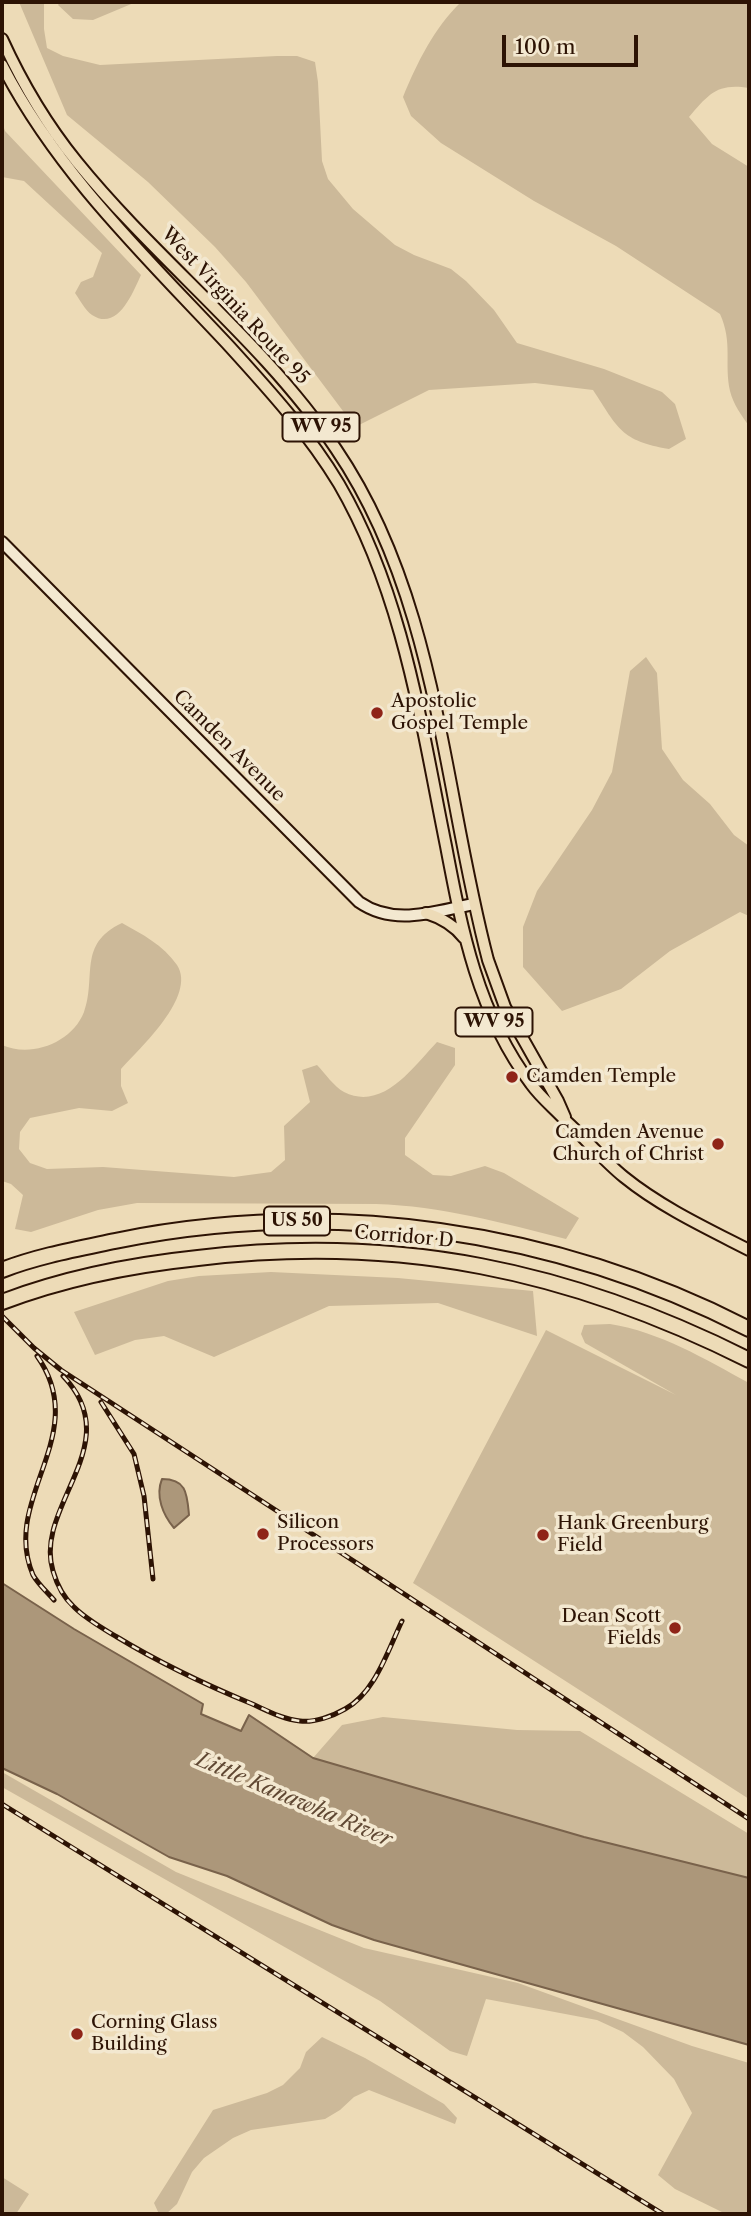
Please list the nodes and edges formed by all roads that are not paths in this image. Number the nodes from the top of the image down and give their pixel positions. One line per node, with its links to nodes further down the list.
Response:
1 (2, 39): 4 (main road, West Virginia Route 95 / WV 95)
2 (2, 65): 5 (main road, West Virginia Route 95 / WV 95)
3 (2, 542): 6 (street, Camden Avenue)
4 (474, 904): 5 (street, Camden Avenue); 8 (main road, WV 95)
5 (458, 906): 6 (street, Camden Avenue); 7 (main road, WV 95)
6 (426, 913): 7 (main road)
7 (466, 940): 8 (main road, WV 95)
8 (566, 1120): 9 (main road, WV 95)
9 (749, 1250)
10 (2, 1269): 12 (highway, Corridor D / US 50)
11 (2, 1302): 13 (highway, Corridor D / US 50)
12 (749, 1329)
13 (749, 1360)

